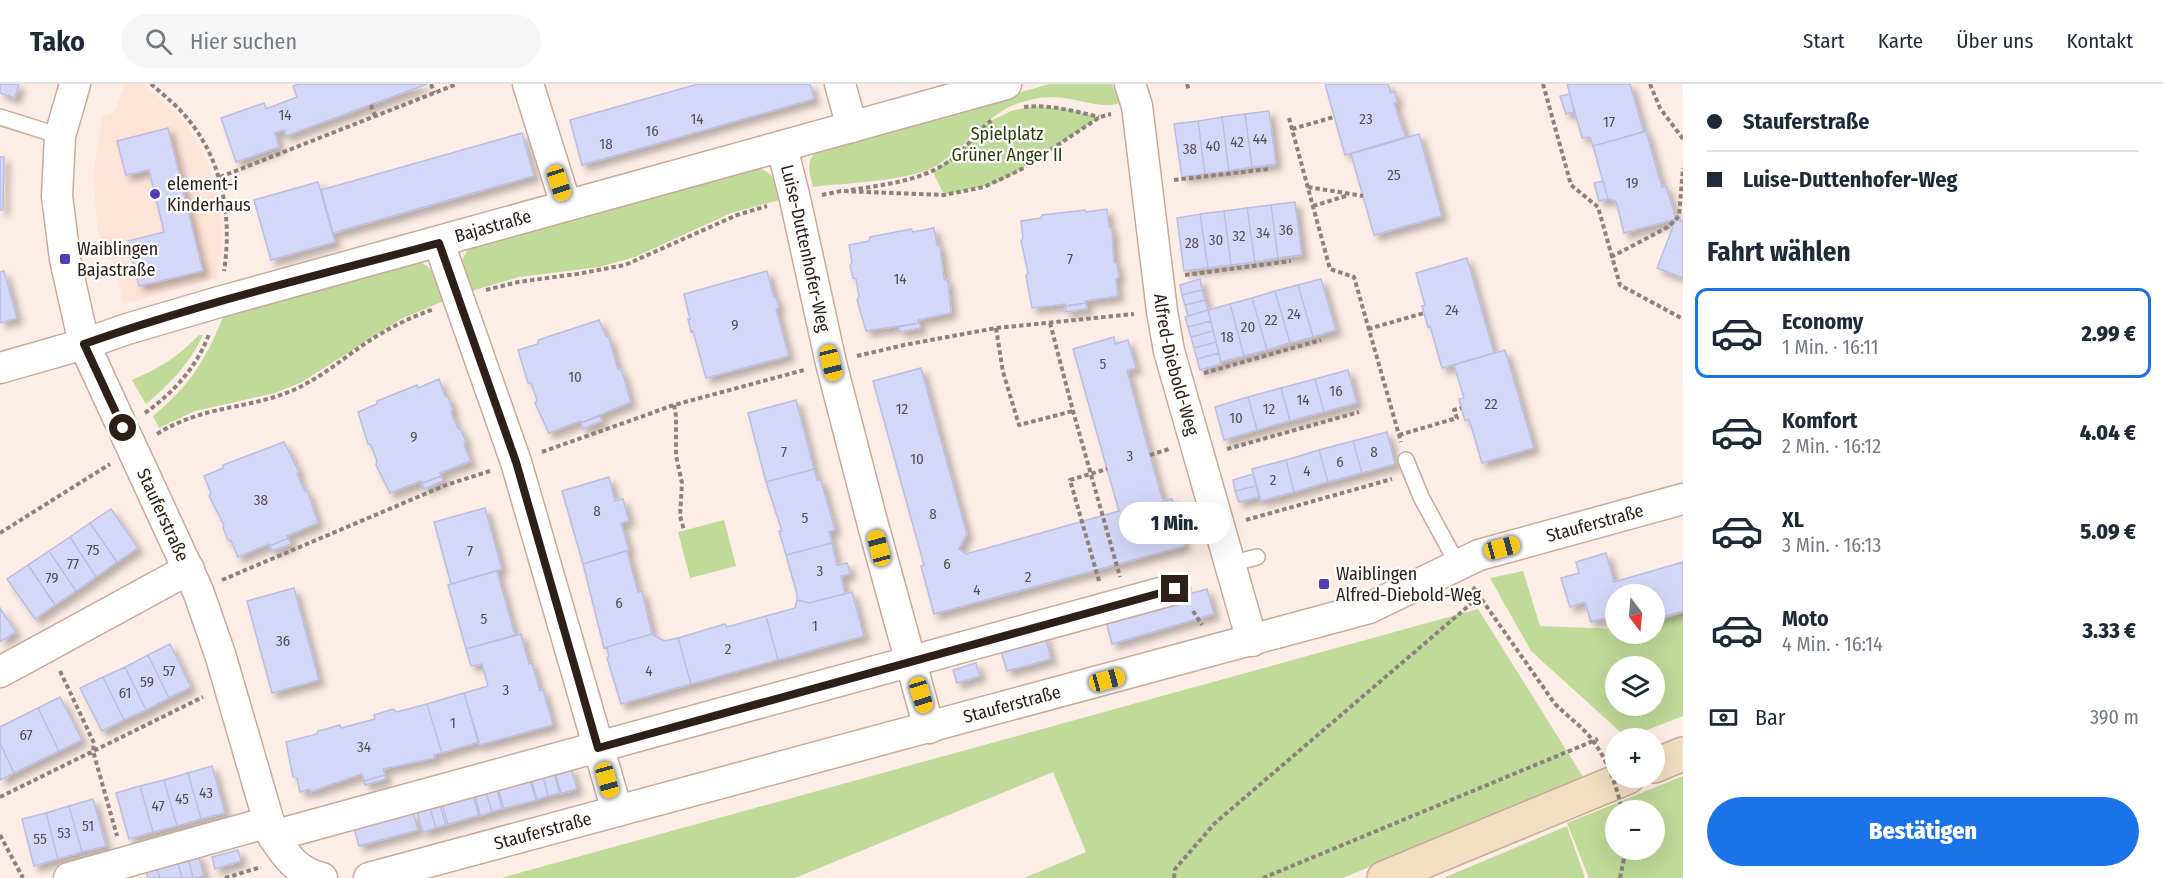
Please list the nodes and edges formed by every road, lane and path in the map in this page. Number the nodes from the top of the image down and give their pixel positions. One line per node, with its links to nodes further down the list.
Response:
1 (75, 84): 23 (street, Stauferstraße)
2 (151, 84): 28 (path)
3 (431, 84): 11 (path)
4 (457, 84): 11 (path)
5 (528, 84): 35 (street)
6 (840, 84): 21 (street)
7 (1188, 84): 10 (path)
8 (1543, 84): 38 (path)
9 (1650, 84): 24 (path)
10 (1190, 91)
11 (434, 93): 15 (path)
12 (1134, 95): 18 (path); 29 (street, Alfred-Diebold-Weg)
13 (1012, 97): 18 (path); 21 (street, Bajastraße)
14 (371, 105): 15 (path)
15 (375, 116): 28 (path)
16 (998, 116): 31 (path)
17 (0, 117): 23 (lane)
18 (1100, 117): 31 (path)
19 (1334, 117): 22 (path)
20 (1289, 118): 22 (path)
21 (852, 127): 25 (street, Bajastraße)
22 (1292, 129): 30 (path)
23 (60, 136): 50 (street, Stauferstraße)
24 (1683, 139)
25 (782, 147): 34 (street, Luise-Duttenhofer-Weg); 35 (street, Bajastraße)
26 (1683, 168): 38 (path)
27 (1269, 169): 29 (path)
28 (220, 177): 42 (path)
29 (1147, 184): 40 (street, Alfred-Diebold-Weg)
30 (1308, 187): 32 (path); 36 (path)
31 (841, 191): 34 (path)
32 (1350, 195): 33 (path); 36 (path)
33 (1363, 196)
34 (795, 199): 41 (path); 51 (street, Luise-Duttenhofer-Weg)
35 (566, 205): 37 (street, Bajastraße)
36 (1313, 206): 48 (path)
37 (439, 243): 41 (street); 42 (street, Bajastraße)
38 (1611, 257): 45 (path)
39 (1291, 261): 40 (path)
40 (1158, 278): 43 (street, Alfred-Diebold-Weg)
41 (458, 299): 60 (path); 62 (street)
42 (219, 302): 50 (street, Bajastraße); 58 (path)
43 (1162, 311): 46 (path); 53 (street, Alfred-Diebold-Weg)
44 (1424, 314): 48 (path)
45 (1683, 319)
46 (1050, 323): 47 (path); 56 (path)
47 (996, 328): 51 (path); 56 (path)
48 (1368, 329): 59 (path)
49 (1322, 340): 53 (path)
50 (84, 344): 52 (street); 60 (street, Stauferstraße)
51 (831, 363): 54 (path); 76 (street, Luise-Duttenhofer-Weg)
52 (0, 368)
53 (1178, 380): 61 (street, Alfred-Diebold-Weg)
54 (674, 405): 62 (path); 68 (path)
55 (1461, 408): 59 (path)
56 (1072, 411): 65 (path)
57 (1359, 412): 61 (path)
58 (142, 415)
59 (1399, 435): 63 (path)
60 (133, 449): 69 (path); 71 (street, Stauferstraße)
61 (1200, 457): 67 (street, Alfred-Diebold-Weg)
62 (516, 462): 71 (path); 82 (street)
63 (1408, 467): 67 (path); 70 (lane)
64 (1107, 469): 65 (path)
65 (1091, 474): 74 (path); 74 (path)
66 (1683, 499): 70 (street, Stauferstraße)
67 (1219, 527): 75 (street, Alfred-Diebold-Weg)
68 (684, 530)
69 (0, 532)
70 (1458, 565): 73 (path); 75 (street, Stauferstraße)
71 (193, 580): 77 (street, Stauferstraße); 91 (street, Stauferstraße)
72 (1175, 589): 74 (street)
73 (1480, 596): 88 (path, bridge); 99 (path)
74 (1117, 605): 76 (street)
75 (1252, 641): 80 (street, Stauferstraße)
76 (911, 662): 80 (street, Luise-Duttenhofer-Weg); 82 (street)
77 (0, 672)
78 (65, 680): 83 (path)
79 (207, 695): 83 (path)
80 (929, 728): 89 (street, Stauferstraße)
81 (1598, 739): 100 (path)
82 (598, 748): 89 (street); 91 (street)
83 (93, 751): 87 (path); 93 (path)
84 (1683, 754): 85 (street)
85 (1665, 761)
86 (1605, 787): 101 (street)
87 (0, 797)
88 (1620, 800)
89 (617, 812): 98 (street, Stauferstraße)
90 (0, 835): 94 (path)
91 (276, 838): 93 (street); 96 (path); 97 (street)
92 (1624, 860): 102 (path)
93 (125, 862): 95 (street)
94 (23, 878)
95 (69, 878)
96 (225, 878)
97 (322, 878)
98 (369, 878)
99 (1174, 878)
100 (1263, 878)
101 (1384, 878)
102 (1620, 878)

